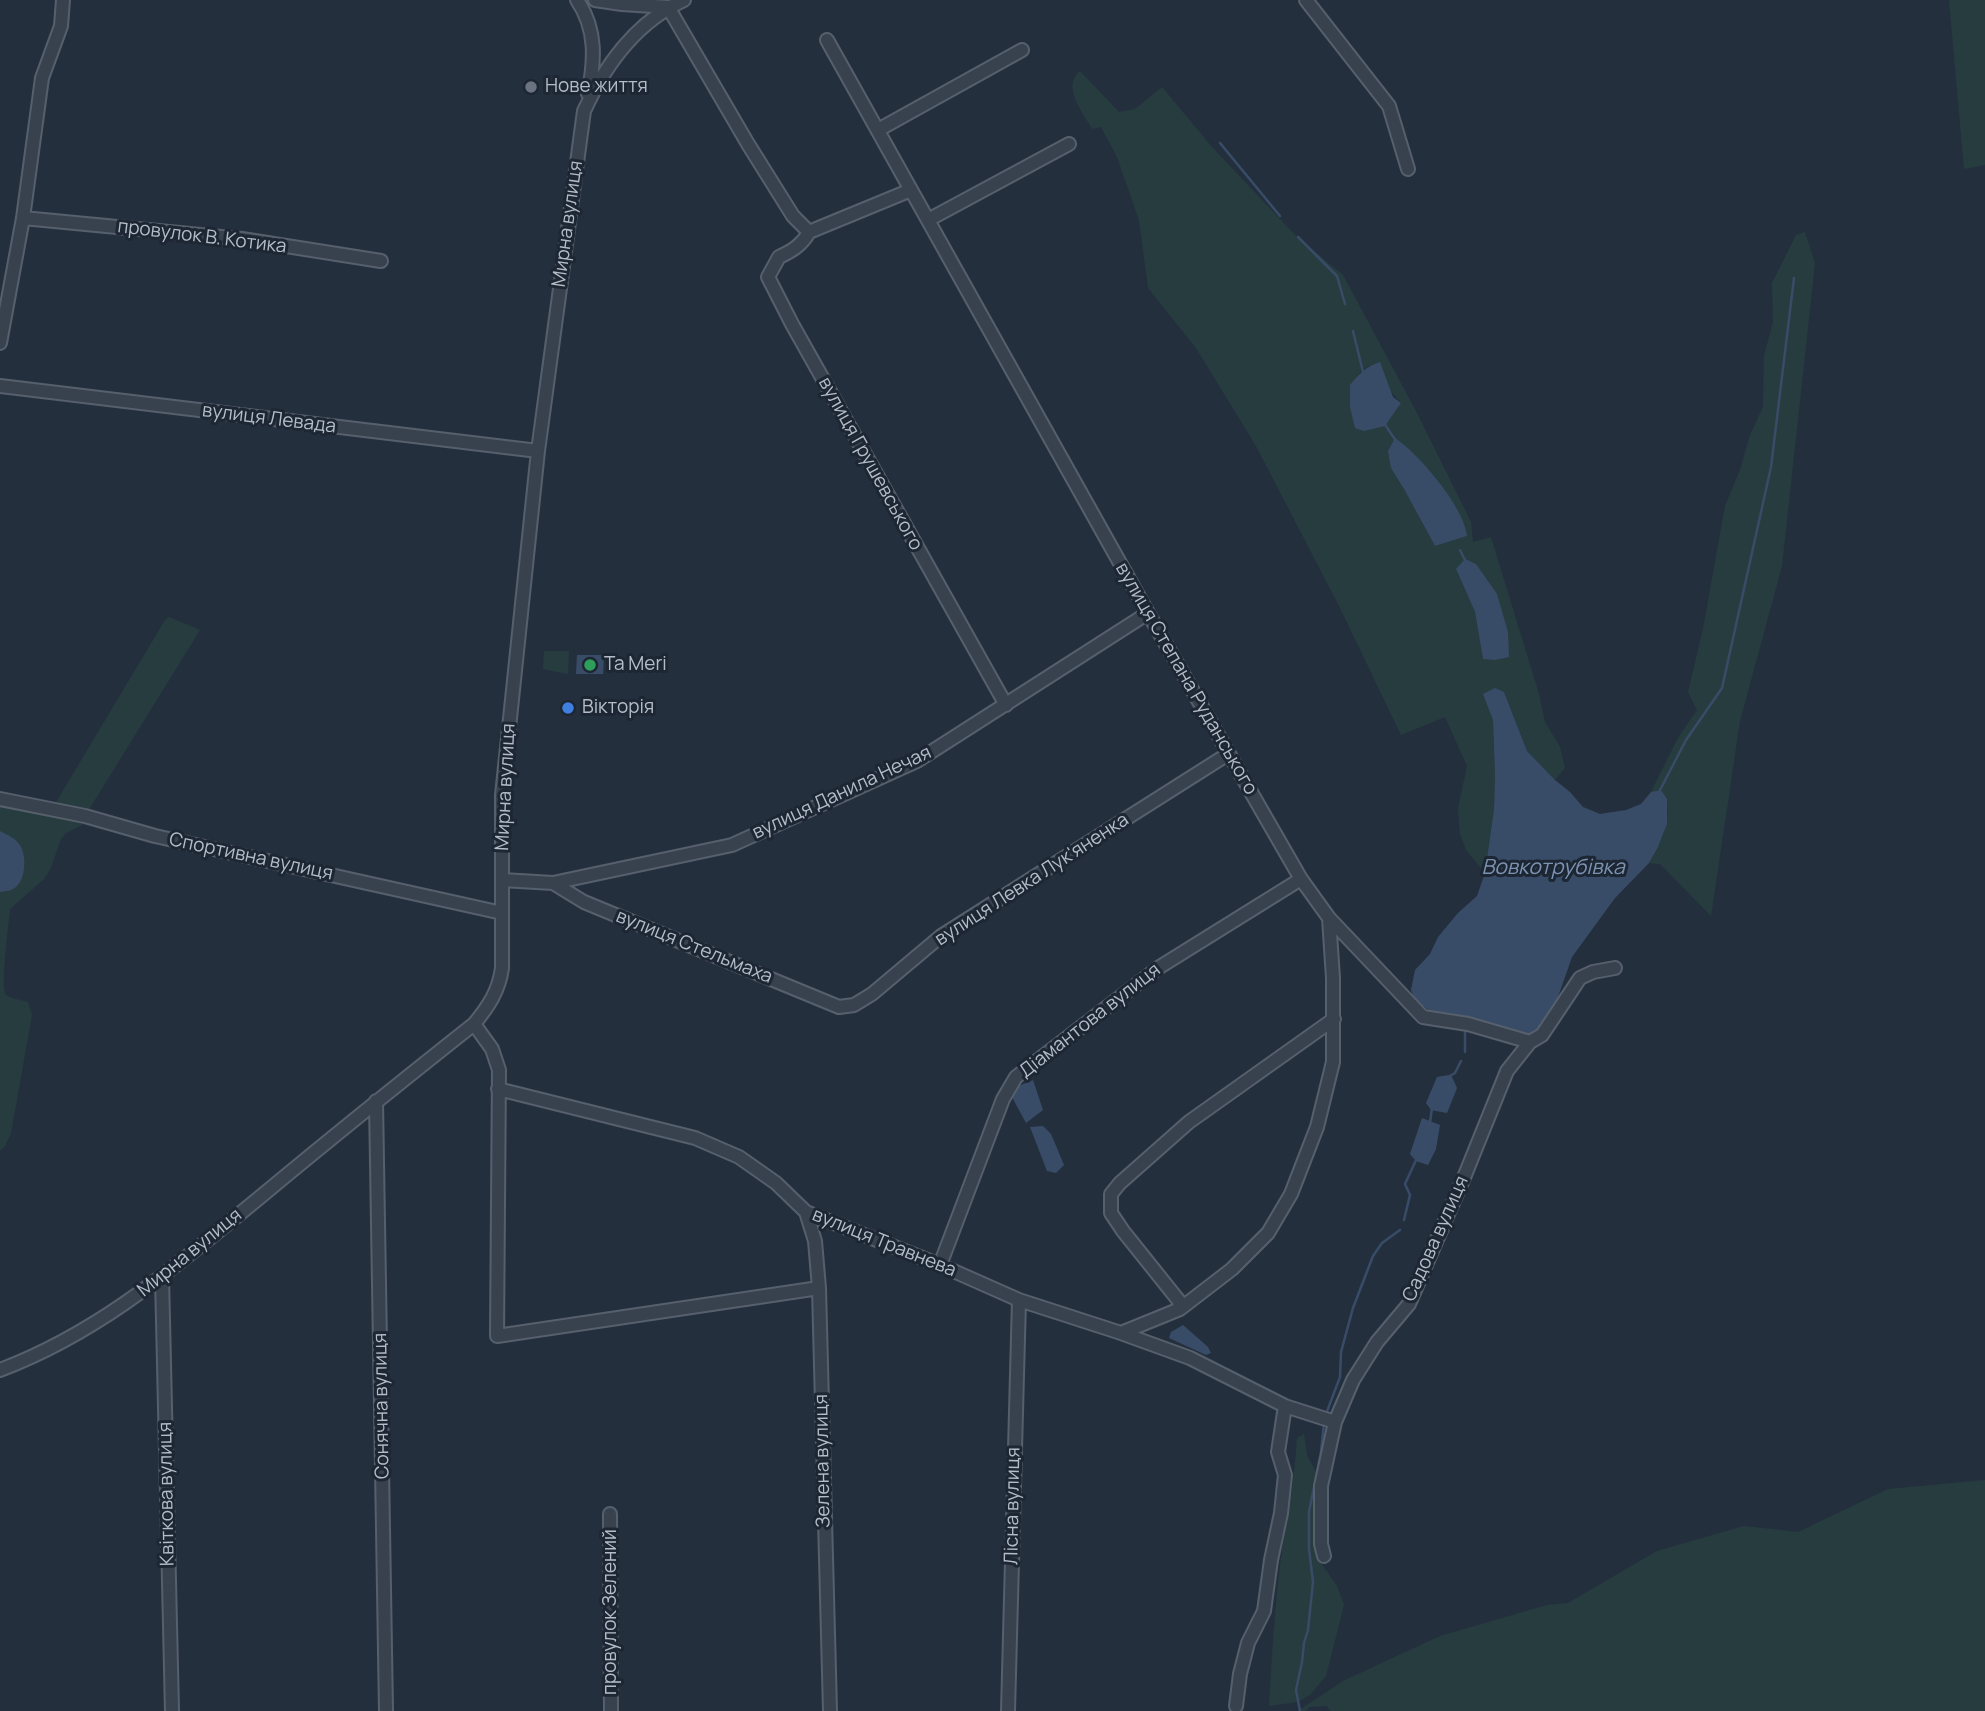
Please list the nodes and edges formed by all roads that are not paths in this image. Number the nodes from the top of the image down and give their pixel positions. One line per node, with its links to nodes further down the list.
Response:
1 (63, 0): 14 (street)
2 (577, 0): 9 (street)
3 (594, 0): 6 (street)
4 (684, 0): 6 (street, Мирна вулиця)
5 (1306, 0): 12 (street)
6 (668, 7): 9 (street, Мирна вулиця); 16 (street)
7 (827, 40): 10 (street, вулиця Степана Руданського)
8 (1022, 50): 10 (street)
9 (584, 111): 20 (street, Мирна вулиця)
10 (878, 130): 13 (street, вулиця Степана Руданського)
11 (1069, 144): 15 (street)
12 (1408, 169)
13 (911, 190): 15 (street, вулиця Степана Руданського); 16 (street, вулиця Грушевського)
14 (23, 218): 17 (street, провулок В. Котика); 18 (street)
15 (929, 220): 21 (street, вулиця Степана Руданського)
16 (809, 232): 22 (street, вулиця Грушевського)
17 (381, 261)
18 (0, 343)
19 (0, 386): 20 (street, вулиця Левада)
20 (538, 451): 26 (street, Мирна вулиця)
21 (1147, 613): 22 (street, вулиця Данила Нечая); 23 (street, вулиця Степана Руданського)
22 (1006, 705): 27 (street, вулиця Данила Нечая)
23 (1228, 754): 25 (street, вулиця Степана Руданського); 31 (street, вулиця Левка Лук'яненка)
24 (0, 799): 28 (street, Спортивна вулиця)
25 (1301, 879): 29 (street, вулиця Степана Руданського); 38 (street, Діамантова вулиця)
26 (502, 880): 27 (street, вулиця Данила Нечая); 28 (street, Мирна вулиця)
27 (553, 883): 31 (street, вулиця Стельмаха)
28 (502, 913): 33 (street, Мирна вулиця)
29 (1329, 918): 32 (street); 34 (street, вулиця Степана Руданського)
30 (1615, 968): 34 (street, Садова вулиця)
31 (839, 1007)
32 (1334, 1019): 42 (street); 42 (street)
33 (474, 1024): 35 (street); 36 (street, Мирна вулиця)
34 (1530, 1042): 46 (street, Садова вулиця)
35 (498, 1089): 37 (street, вулиця Травнева); 40 (street)
36 (376, 1101): 39 (street, Мирна вулиця); 51 (street, Сонячна вулиця)
37 (806, 1212): 38 (street, вулиця Травнева); 40 (street, Зелена вулиця)
38 (940, 1265): 41 (street, вулиця Травнева)
39 (162, 1277): 44 (street, Мирна вулиця); 50 (street, Квіткова вулиця)
40 (819, 1288): 53 (street, Зелена вулиця)
41 (1019, 1300): 43 (street, вулиця Травнева); 54 (street, Лісна вулиця)
42 (1180, 1309): 43 (street)
43 (1121, 1333): 45 (street, вулиця Травнева)
44 (0, 1370)
45 (1285, 1406): 46 (street, вулиця Травнева); 49 (street)
46 (1335, 1422): 48 (street, Садова вулиця)
47 (610, 1514): 52 (street, провулок Зелений)
48 (1324, 1556)
49 (1236, 1706)
50 (172, 1711)
51 (386, 1711)
52 (611, 1711)
53 (830, 1711)
54 (1009, 1711)

